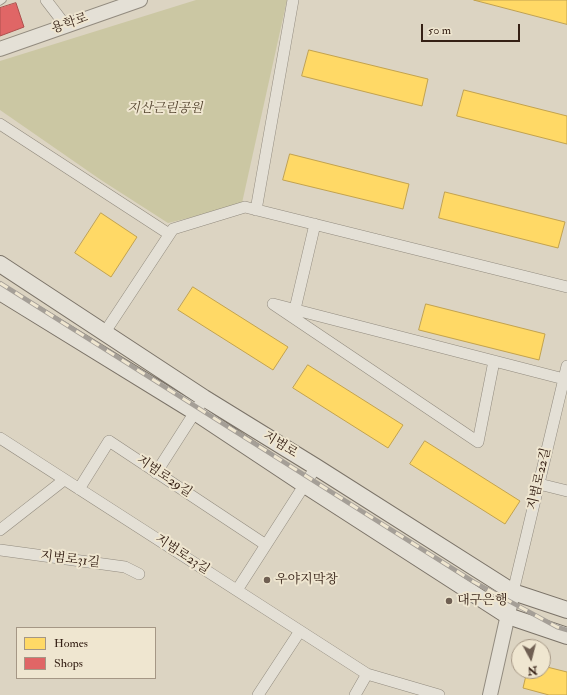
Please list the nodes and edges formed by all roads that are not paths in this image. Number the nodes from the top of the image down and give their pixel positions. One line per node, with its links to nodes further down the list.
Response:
1 (3, 0): 5 (lane)
2 (46, 0): 6 (street)
3 (140, 0): 6 (street, 용학로)
4 (293, 0): 9 (street)
5 (0, 2)
6 (66, 26): 7 (street, 용학로)
7 (0, 49)
8 (0, 124): 11 (street)
9 (256, 210): 10 (street); 11 (street)
10 (315, 224): 13 (street); 15 (street)
11 (169, 234): 16 (street)
12 (0, 264): 16 (main road, 지범로)
13 (567, 287)
14 (0, 292): 21 (main road)
15 (295, 309): 17 (street); 17 (street)
16 (105, 332): 20 (main road, 지범로)
17 (494, 361): 19 (street)
18 (567, 366): 19 (street, 지범로22길)
19 (564, 379): 26 (street, 지범로22길)
20 (204, 398): 21 (street); 23 (main road, 지범로)
21 (195, 412): 24 (street); 27 (main road)
22 (0, 438): 25 (street, 지범로23길)
23 (316, 467): 27 (street); 35 (main road, 지범로)
24 (156, 473): 28 (street, 지범로29길); 31 (street, 지범로29길)
25 (64, 480): 28 (street, 지범로23길); 30 (street)
26 (539, 484): 29 (street); 35 (street, 지범로22길)
27 (305, 485): 31 (street); 37 (main road)
28 (79, 489): 34 (street, 지범로23길)
29 (567, 491)
30 (0, 530)
31 (266, 546): 34 (street)
32 (0, 550): 33 (street, 지범로31길)
33 (139, 574)
34 (237, 590): 38 (street, 지범로23길)
35 (513, 592): 36 (main road, 지범로); 37 (street)
36 (567, 610)
37 (508, 616): 39 (main road); 44 (street)
38 (300, 631): 40 (street, 지범로23길); 41 (street)
39 (567, 636)
40 (368, 674): 42 (street); 43 (street, 지범로23길)
41 (258, 695)
42 (355, 695)
43 (439, 695)
44 (490, 695)

